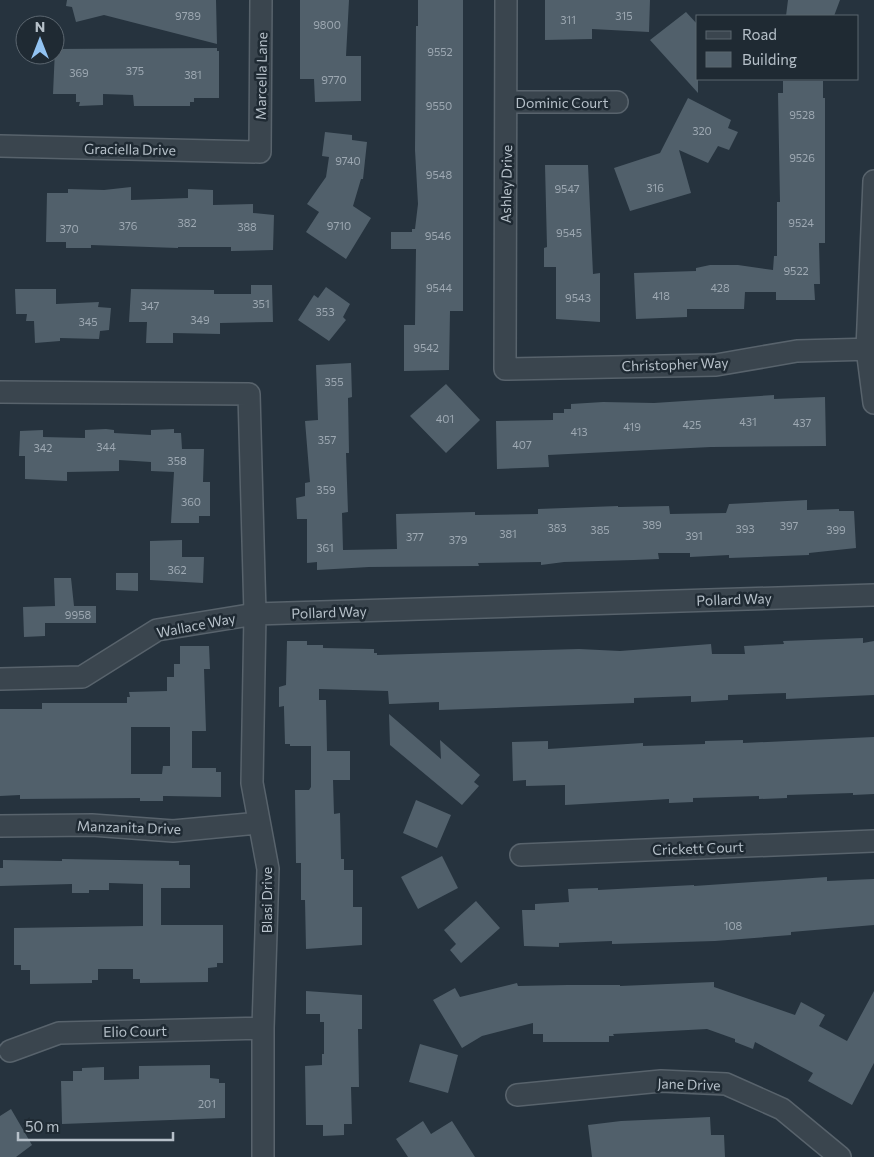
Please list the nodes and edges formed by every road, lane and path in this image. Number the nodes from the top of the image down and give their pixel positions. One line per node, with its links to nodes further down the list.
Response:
1 (261, 0): 6 (street, Marcella Lane)
2 (506, 0): 3 (street, Ashley Drive)
3 (507, 102): 4 (street, Dominic Court); 9 (street, Ashley Drive)
4 (618, 102)
5 (0, 146): 6 (street, Graciella Drive)
6 (260, 152)
7 (874, 181): 8 (street)
8 (870, 349): 9 (street, Christopher Way); 11 (street)
9 (504, 369)
10 (0, 392): 13 (street)
11 (874, 403)
12 (874, 595): 13 (street, Pollard Way)
13 (255, 614): 14 (street, Wallace Way); 15 (street, Blasi Drive)
14 (0, 679)
15 (259, 824): 16 (street, Manzanita Drive); 19 (street, Blasi Drive)
16 (0, 826)
17 (874, 841): 18 (street, Crickett Court)
18 (521, 854)
19 (263, 1028): 20 (street, Elio Court); 22 (street, Blasi Drive)
20 (10, 1052)
21 (517, 1095): 23 (street, Jane Drive)
22 (263, 1157)
23 (840, 1157)

